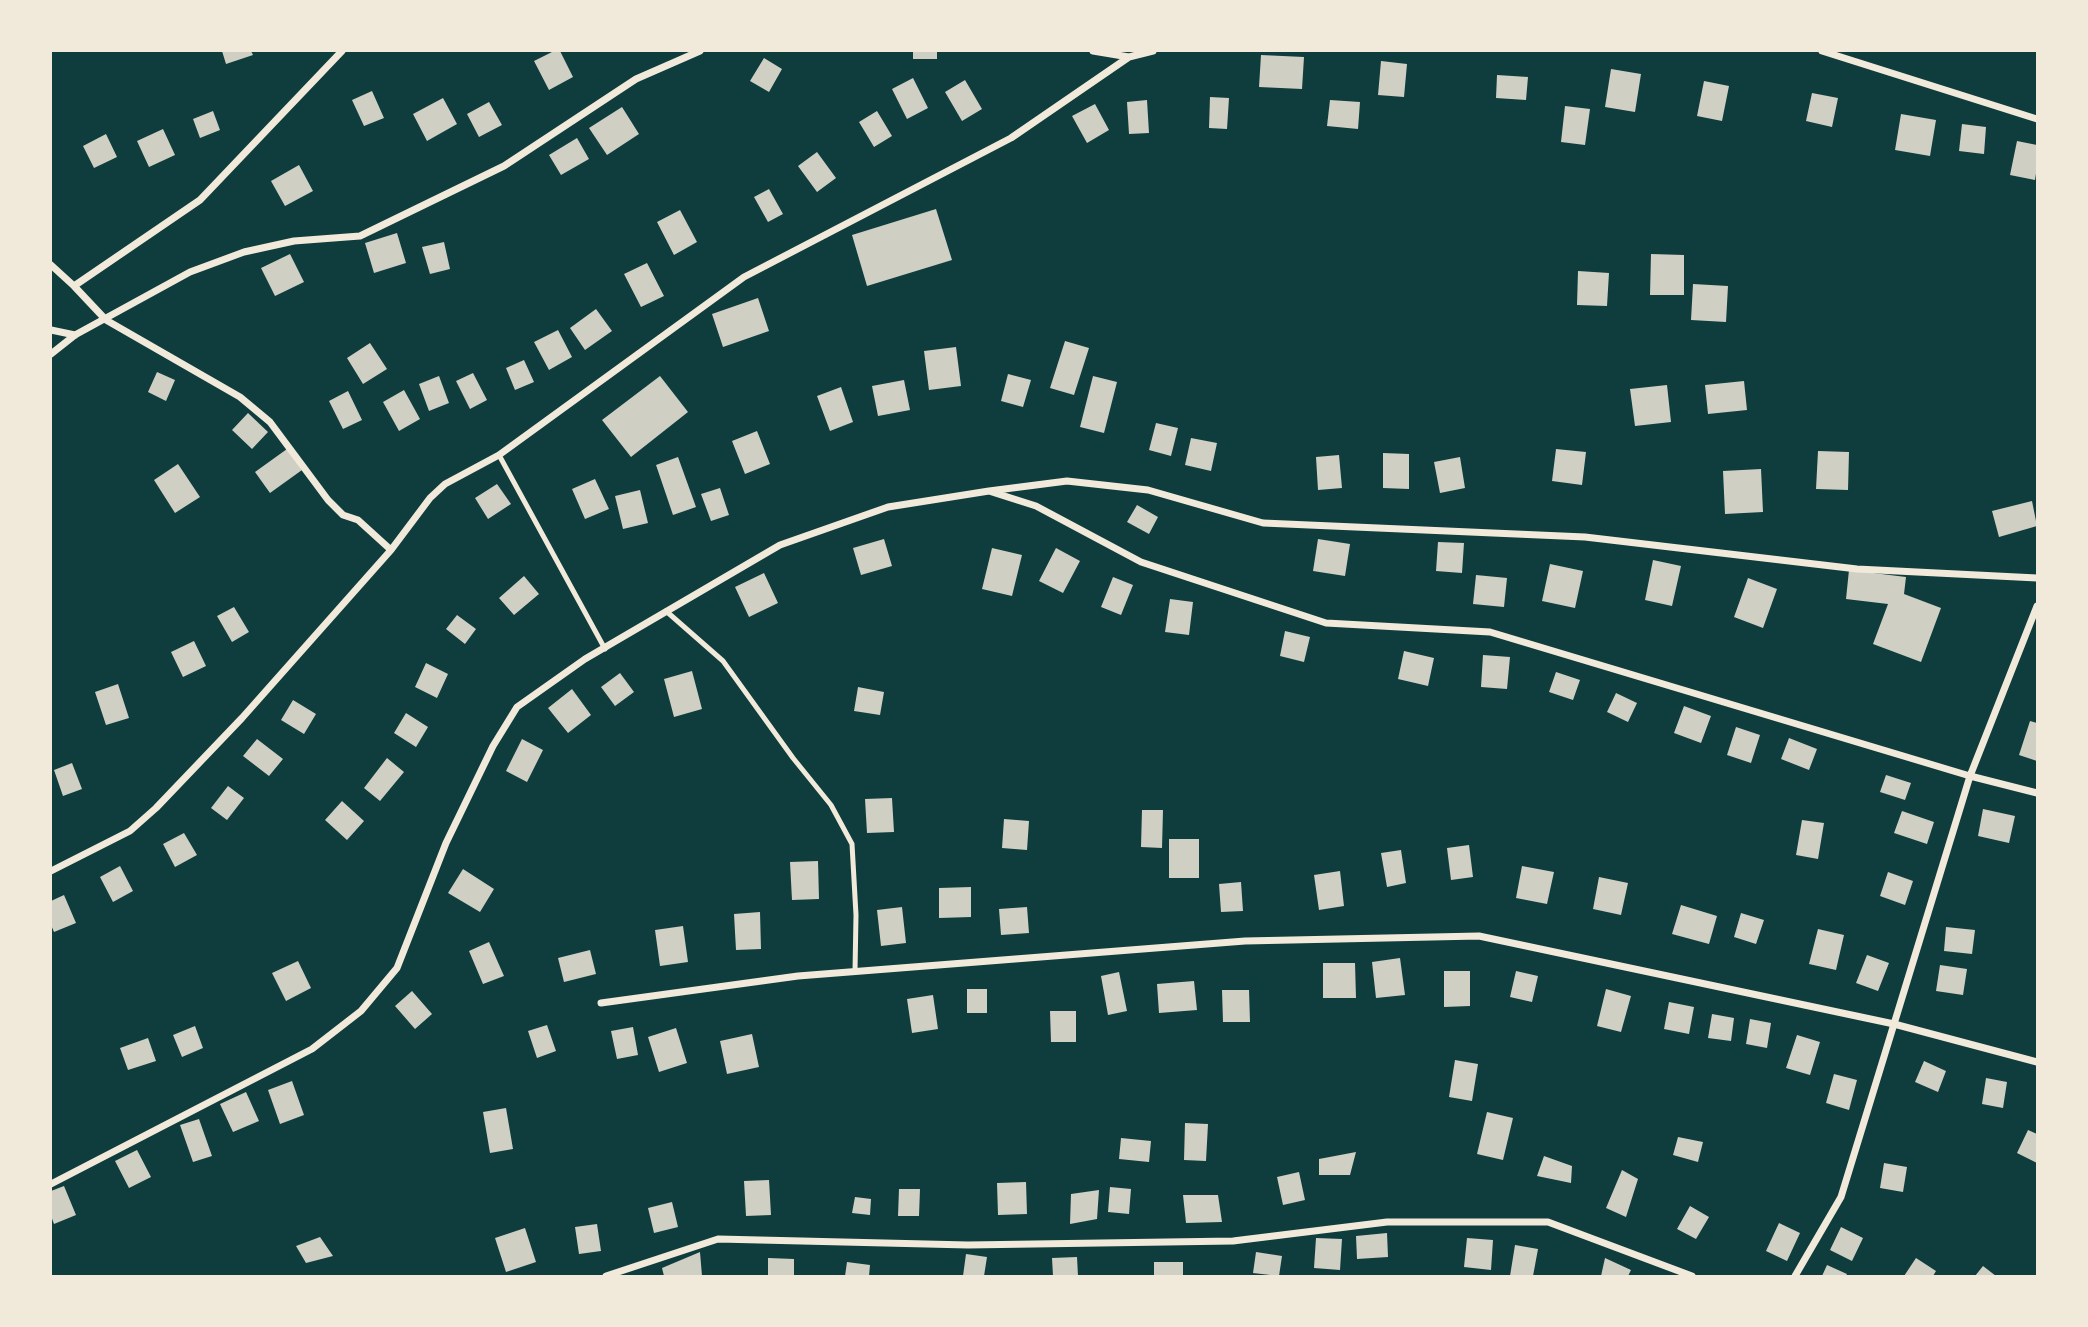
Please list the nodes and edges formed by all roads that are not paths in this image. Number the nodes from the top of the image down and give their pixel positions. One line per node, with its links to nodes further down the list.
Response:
1 (342, 51): 9 (street)
2 (700, 51): 10 (street)
3 (1093, 51): 6 (street)
4 (1153, 51): 6 (street)
5 (1825, 51): 7 (street)
6 (1129, 57): 14 (street)
7 (2037, 119)
8 (51, 265): 9 (street)
9 (74, 286): 10 (street)
10 (106, 320): 12 (street); 16 (street)
11 (51, 330): 12 (street)
12 (75, 335): 13 (street)
13 (51, 354)
14 (499, 455): 16 (street); 20 (lane)
15 (989, 491): 17 (street); 19 (street); 21 (street)
16 (391, 550): 23 (street)
17 (2037, 578)
18 (2037, 606): 21 (street)
19 (666, 611): 20 (street); 24 (lane)
20 (605, 649): 28 (street)
21 (1970, 776): 22 (street); 26 (street)
22 (2037, 793)
23 (51, 871)
24 (855, 971): 25 (street); 26 (street)
25 (601, 1003)
26 (1894, 1024): 27 (street); 31 (street)
27 (2037, 1062)
28 (51, 1184)
29 (606, 1276): 30 (street)
30 (1692, 1276)
31 (1796, 1276)

